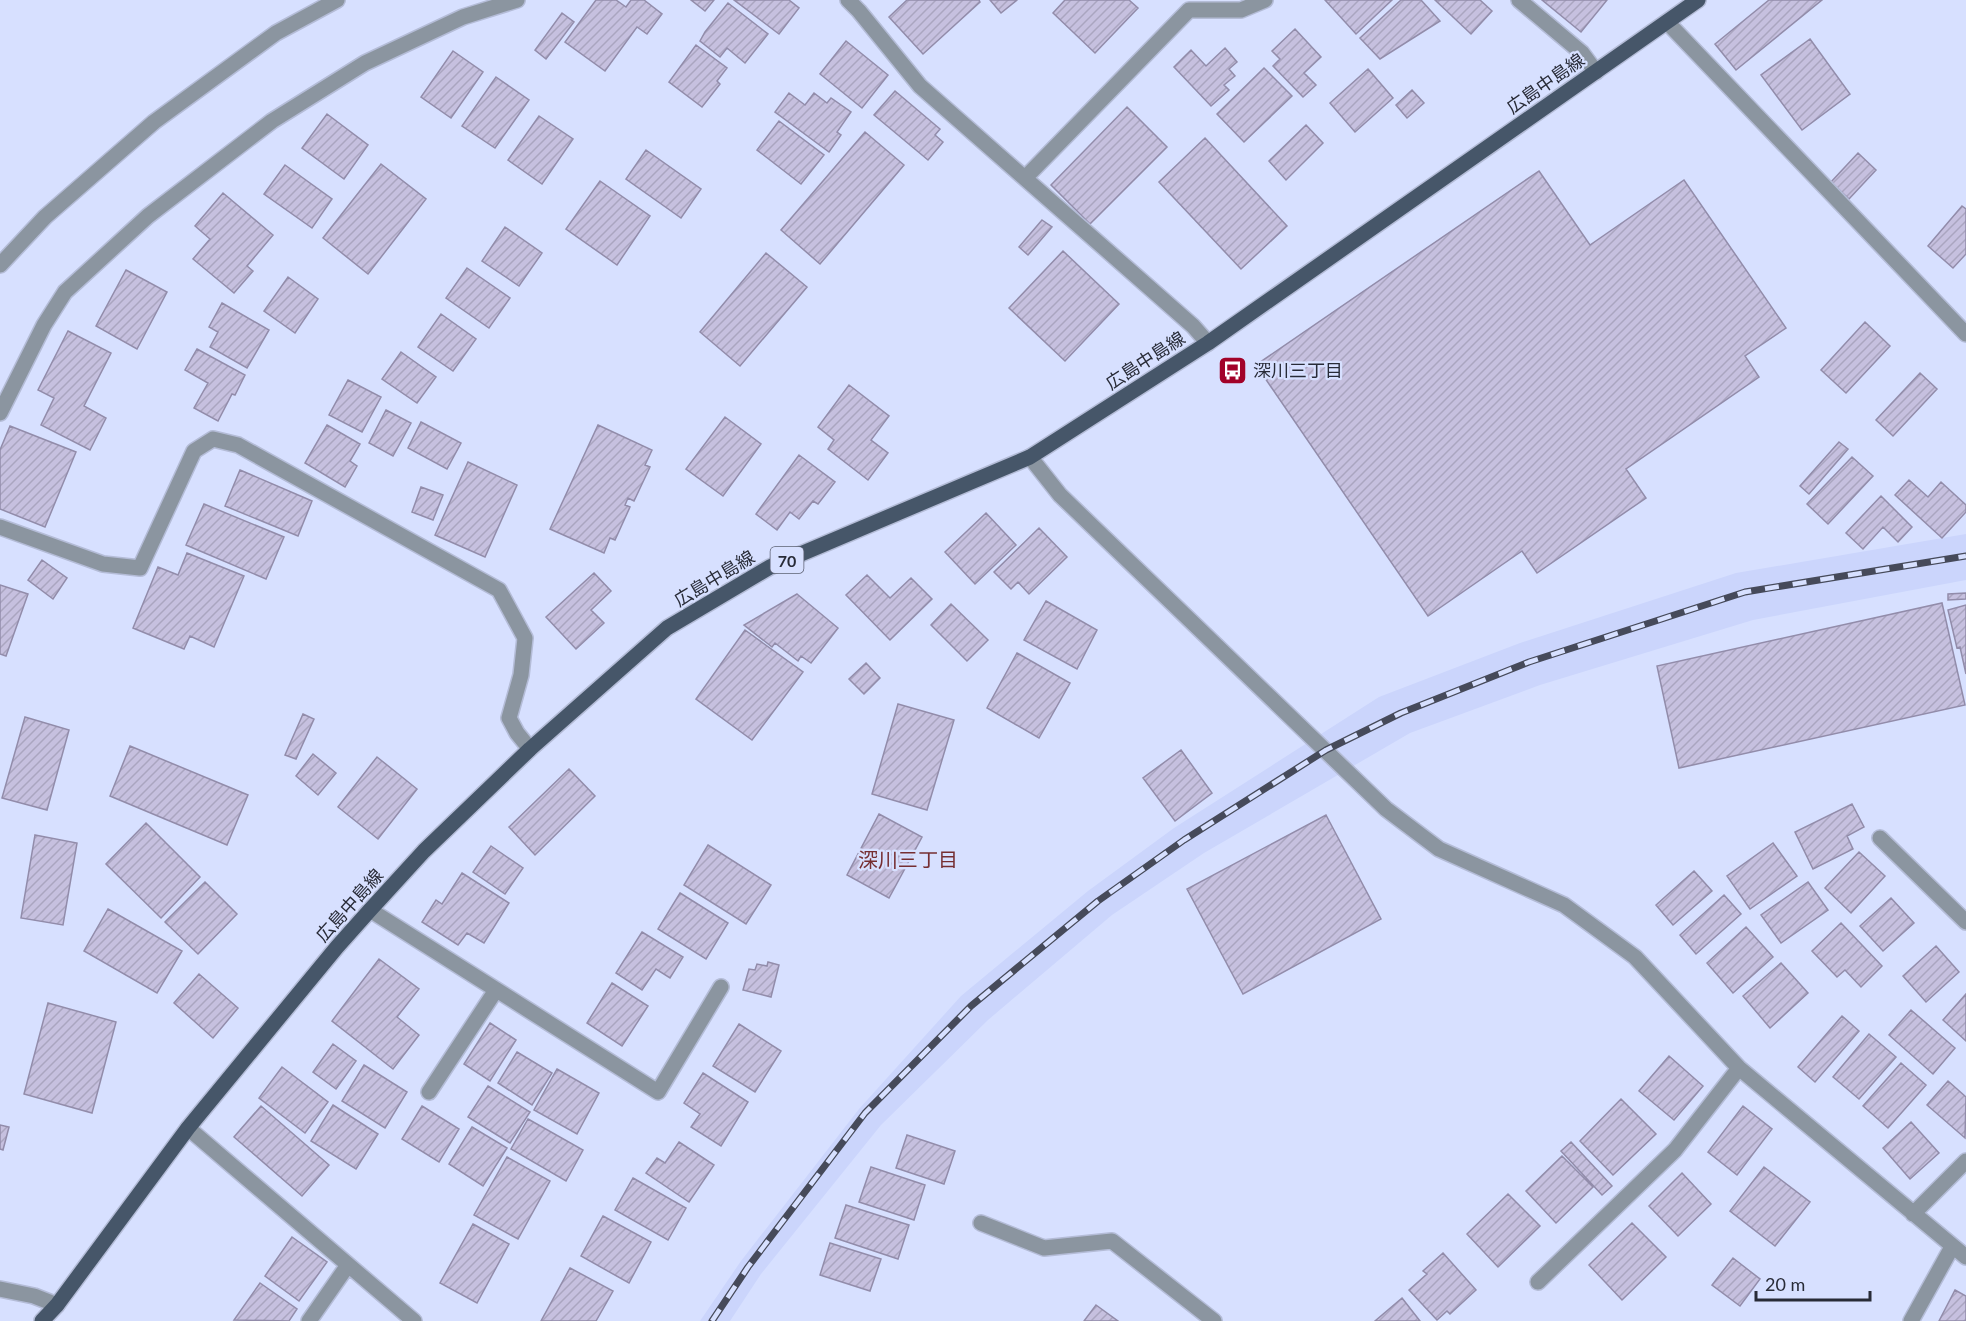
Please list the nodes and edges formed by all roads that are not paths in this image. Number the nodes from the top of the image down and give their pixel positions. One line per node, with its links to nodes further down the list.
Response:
1 (337, 0): 10 (street)
2 (517, 0): 13 (street)
3 (848, 0): 9 (street)
4 (1265, 0): 9 (street)
5 (1519, 0): 8 (street)
6 (1698, 0): 7 (main road, 広島中島線 / 70)
7 (1667, 22): 8 (main road, 広島中島線 / 70); 11 (street)
8 (1596, 72): 12 (main road, 広島中島線 / 70)
9 (1025, 178): 12 (street)
10 (0, 265)
11 (1966, 334)
12 (1208, 343): 14 (main road, 広島中島線 / 70)
13 (0, 413)
14 (1030, 457): 16 (main road, 広島中島線 / 70); 22 (street)
15 (0, 527): 16 (street)
16 (530, 749): 18 (main road, 広島中島線 / 70)
17 (1880, 838): 19 (street)
18 (370, 910): 21 (street); 24 (main road, 広島中島線 / 70)
19 (1966, 922)
20 (721, 987): 21 (street)
21 (496, 990): 23 (street)
22 (1739, 1068): 26 (street); 31 (street)
23 (429, 1092)
24 (188, 1128): 30 (street); 33 (main road, 広島中島線 / 70)
25 (1966, 1161): 26 (street)
26 (1913, 1214): 28 (street)
27 (981, 1223): 37 (street)
28 (1952, 1247): 29 (street); 38 (street)
29 (1966, 1257)
30 (348, 1265): 35 (street); 36 (street)
31 (1538, 1282)
32 (0, 1289): 33 (street)
33 (57, 1305): 34 (main road, 広島中島線 / 70)
34 (42, 1321)
35 (309, 1321)
36 (414, 1321)
37 (1214, 1321)
38 (1911, 1321)

